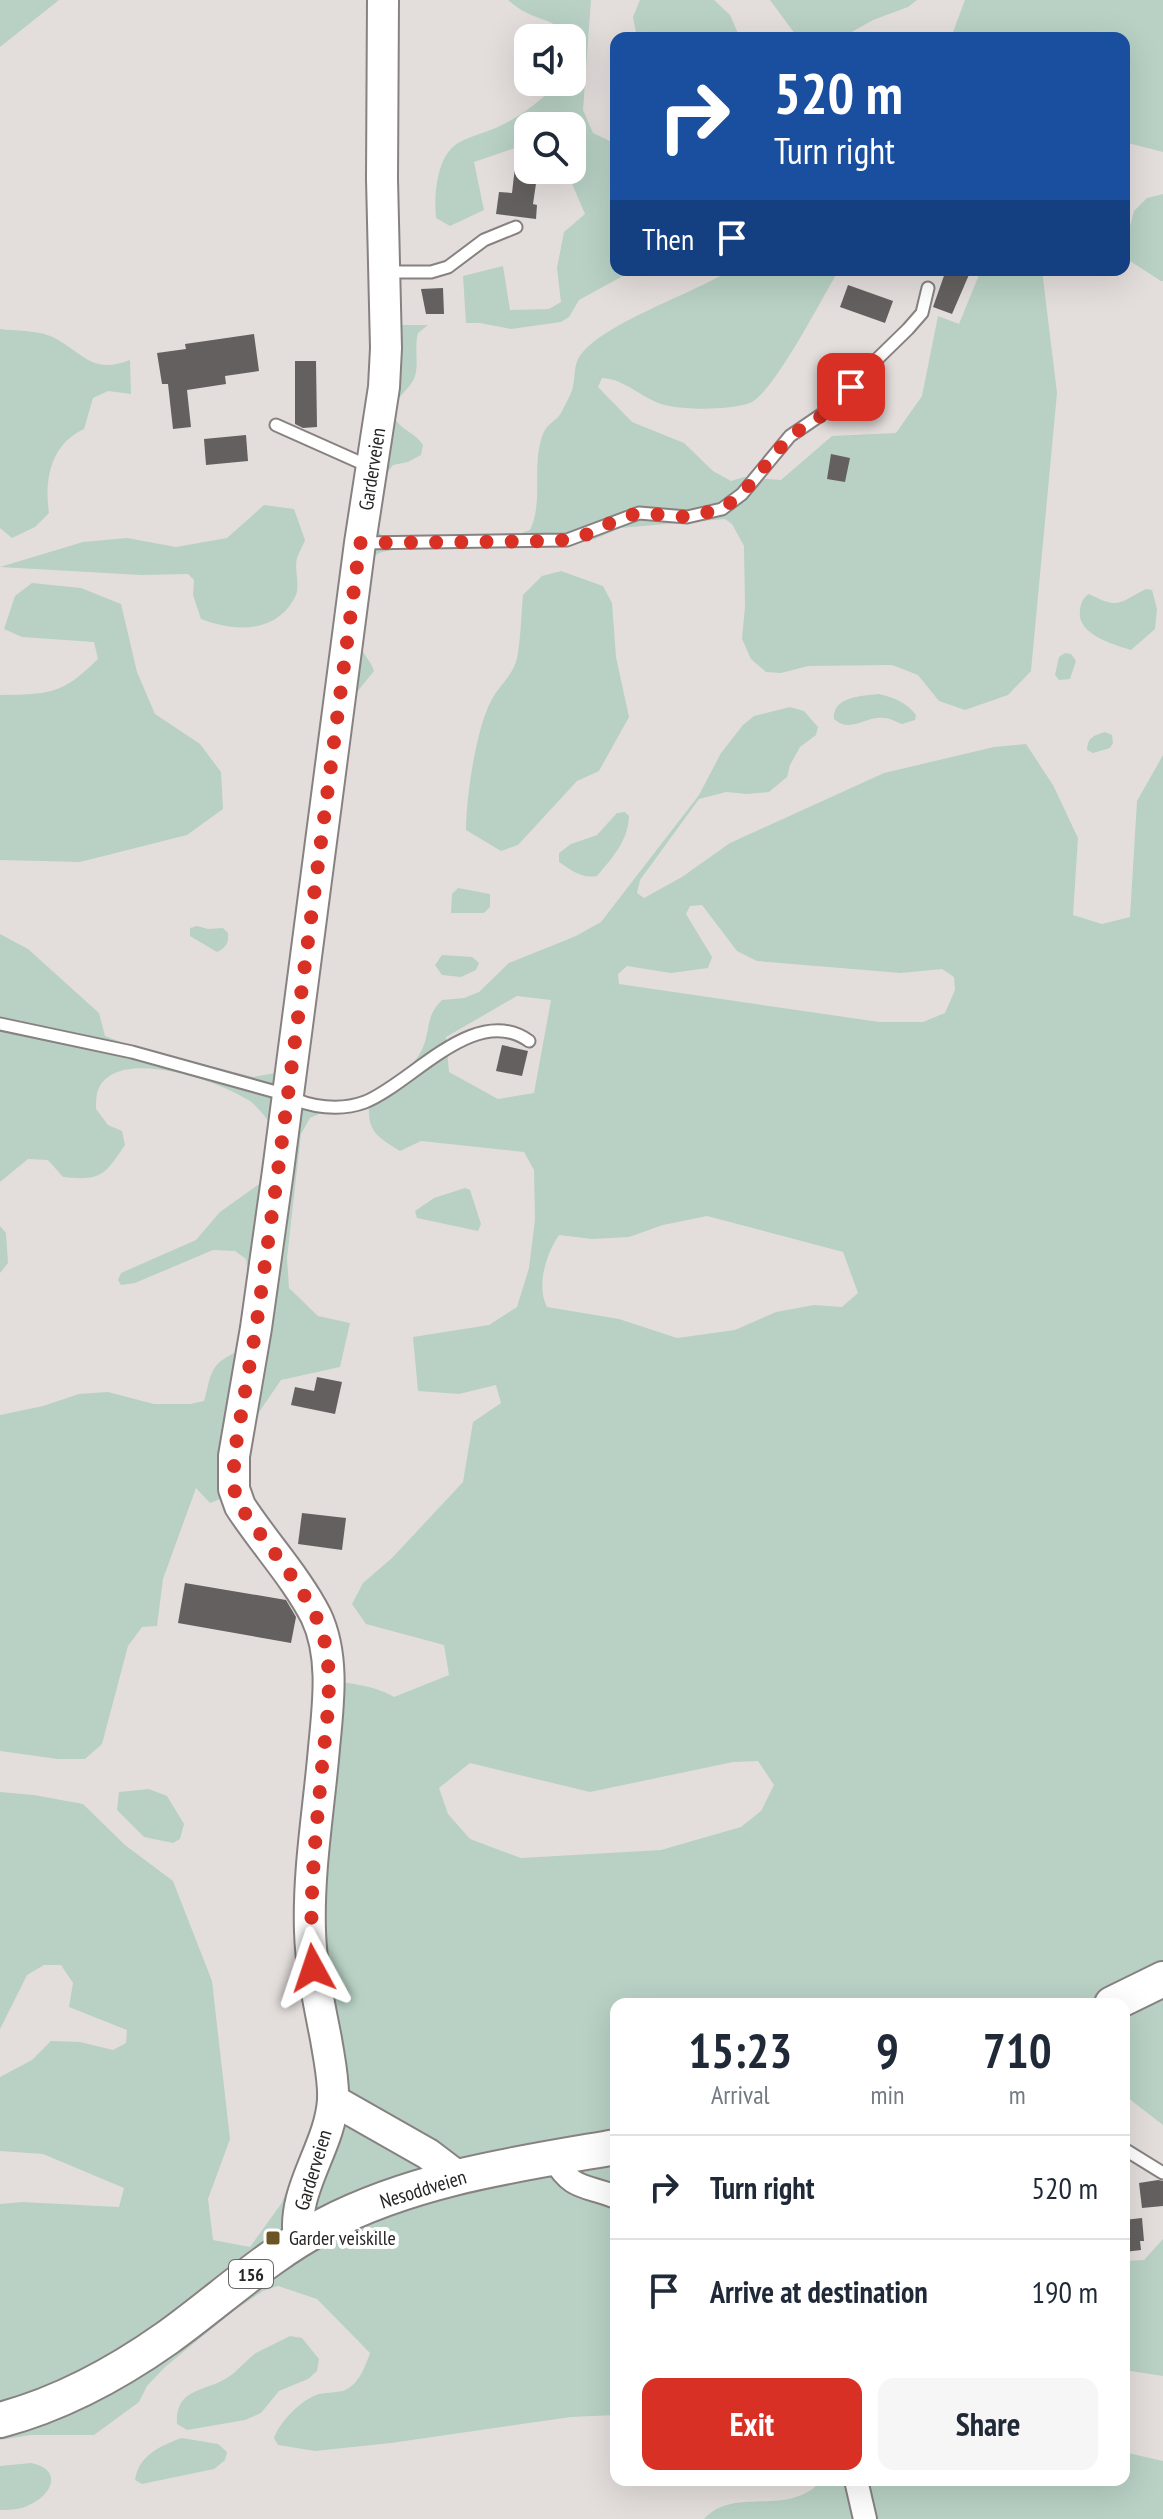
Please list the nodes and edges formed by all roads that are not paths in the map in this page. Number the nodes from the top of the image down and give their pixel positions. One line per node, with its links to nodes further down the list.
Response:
1 (383, 0): 3 (street, Garderveien)
2 (516, 227): 3 (lane)
3 (384, 272): 6 (street, Garderveien)
4 (928, 288): 7 (lane)
5 (276, 425): 6 (lane)
6 (372, 468): 7 (street, Garderveien)
7 (360, 543): 10 (street, Garderveien)
8 (0, 1024): 10 (lane)
9 (529, 1041): 10 (lane)
10 (287, 1095): 13 (street, Garderveien)
11 (1163, 1979): 12 (main road)
12 (1124, 1998)
13 (333, 2100): 18 (street, Garderveien); 20 (street, Garderveien)
14 (610, 2148): 16 (main road, Nesoddveien / 156)
15 (1130, 2153): 17 (lane)
16 (553, 2158): 18 (main road, Nesoddveien / 156); 19 (street)
17 (1163, 2173)
18 (457, 2176): 20 (main road, Nesoddveien / 156)
19 (610, 2195)
20 (299, 2240): 21 (main road, Nesoddveien / 156)
21 (0, 2420)
22 (857, 2486): 23 (street)
23 (865, 2519)

